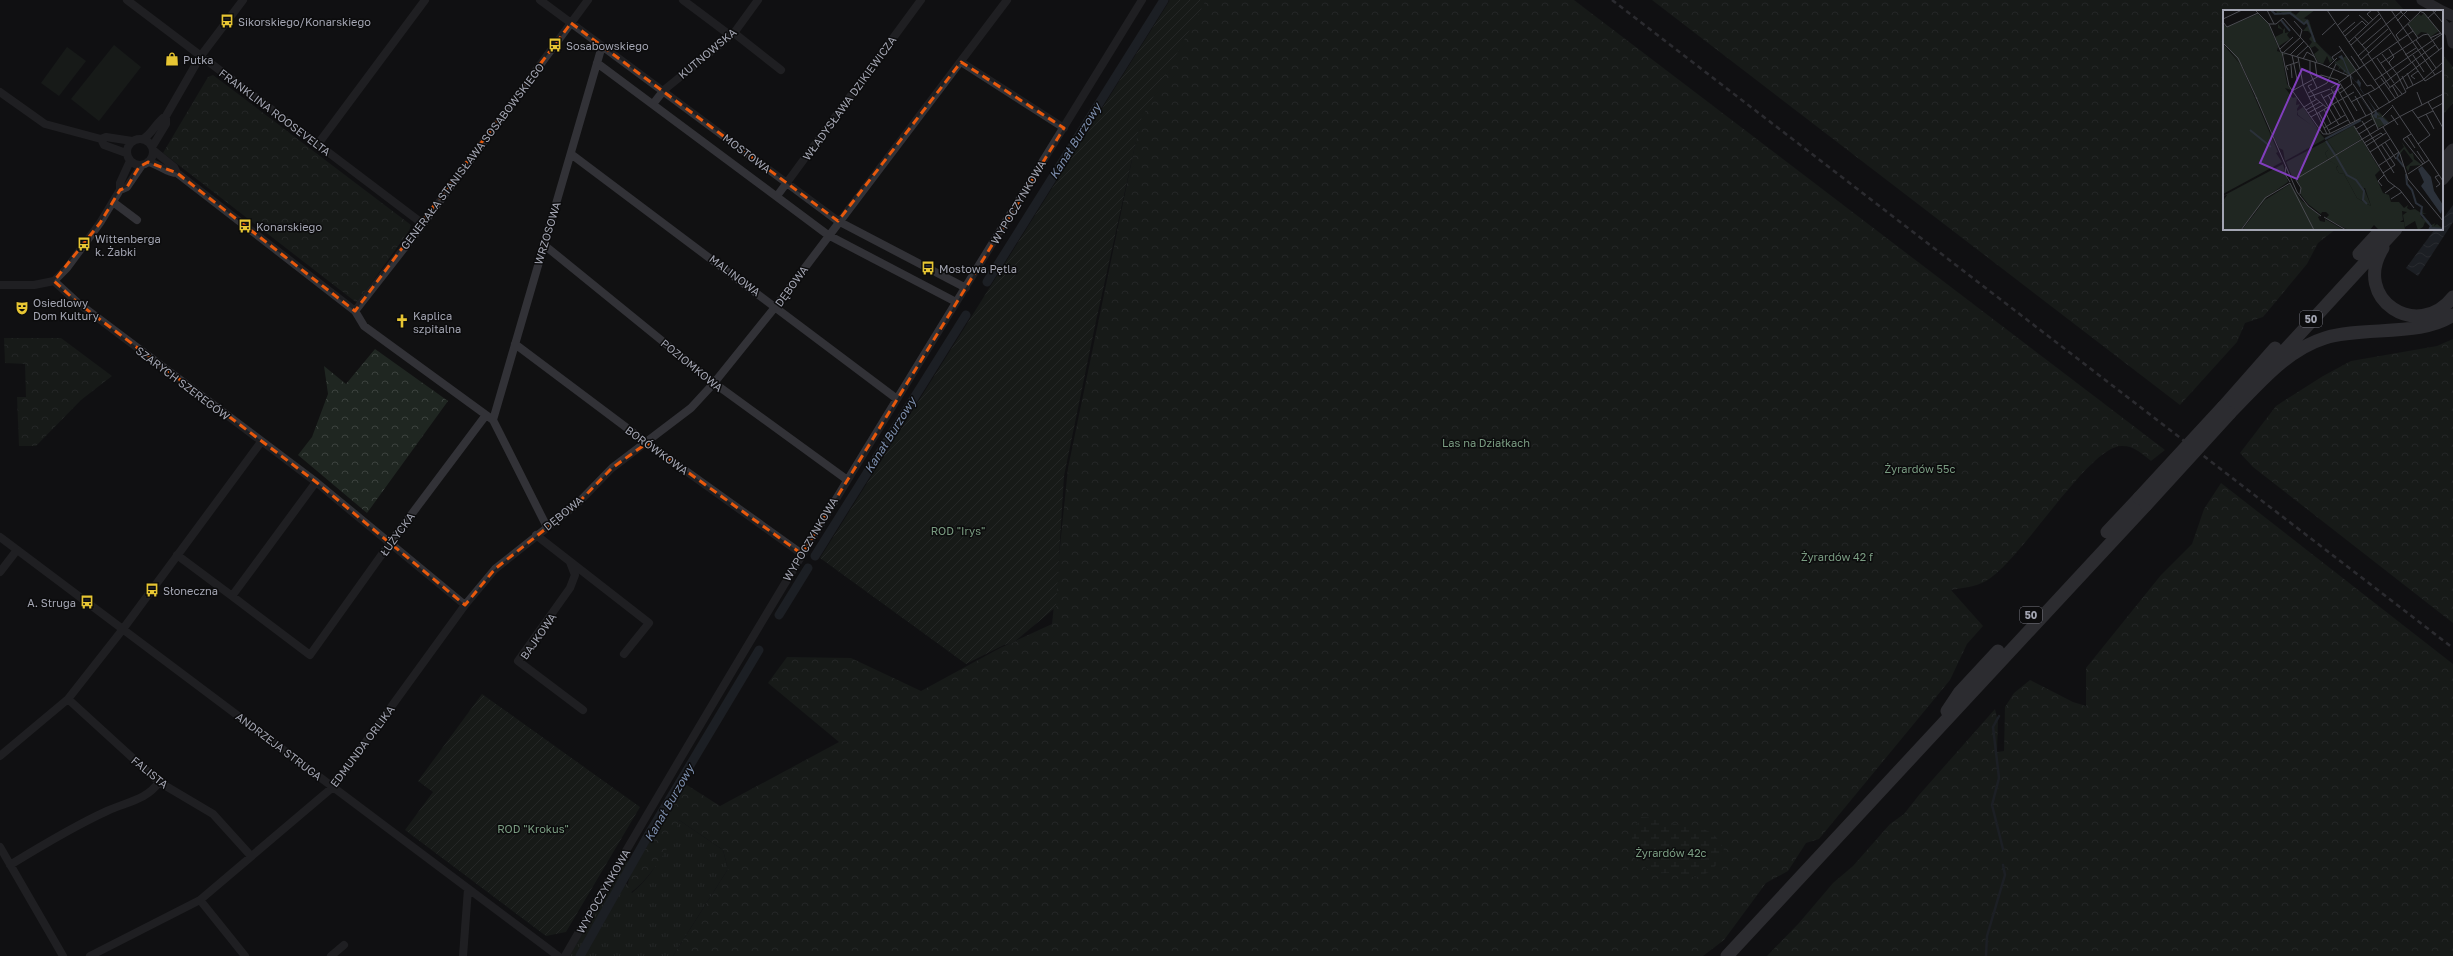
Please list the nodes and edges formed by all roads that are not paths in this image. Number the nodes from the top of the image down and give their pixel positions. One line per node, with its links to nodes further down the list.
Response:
1 (127, 0): 22 (street, FRANKLINA ROOSEVELTA)
2 (243, 0): 22 (street)
3 (425, 0): 34 (street)
4 (540, 0): 17 (street, MOSTOWA)
5 (588, 0): 17 (street, GENERAŁA STANISŁAWA SOSABOWSKIEGO)
6 (683, 0): 19 (street)
7 (758, 0): 19 (street, KUTNOWSKA)
8 (921, 0): 45 (street, WŁADYSŁAWA DZIKIEWICZA)
9 (1007, 0): 23 (street, DĘBOWA)
10 (1142, 0): 30 (street, WYPOCZYNKOWA)
11 (2415, 0): 13 (main road)
12 (2422, 0): 14 (main road)
13 (2426, 10)
14 (2440, 10)
15 (2443, 11): 16 (main road)
16 (2453, 16)
17 (571, 23): 21 (street, MOSTOWA); 51 (street, GENERAŁA STANISŁAWA SOSABOWSKIEGO)
18 (2443, 24): 20 (main road)
19 (732, 34): 25 (street); 26 (street, KUTNOWSKA)
20 (2452, 35)
21 (602, 46): 24 (street, WRZOSOWA); 26 (street, MOSTOWA)
22 (200, 57): 29 (street); 34 (street, FRANKLINA ROOSEVELTA)
23 (961, 62): 30 (street); 50 (street, DĘBOWA)
24 (597, 63): 28 (street, MOSTOWA); 38 (street, WRZOSOWA)
25 (781, 70)
26 (664, 90): 28 (street, KUTNOWSKA); 45 (street, MOSTOWA)
27 (0, 92): 31 (street)
28 (653, 104): 47 (street, MOSTOWA)
29 (166, 116): 32 (street); 35 (street)
30 (1064, 128): 59 (street, WYPOCZYNKOWA)
31 (101, 139): 33 (street); 37 (street)
32 (143, 139): 33 (street); 35 (street)
33 (132, 141): 37 (street)
34 (318, 144): 51 (street, FRANKLINA ROOSEVELTA)
35 (153, 148): 41 (street); 43 (street)
36 (2453, 150): 40 (main road)
37 (126, 153): 39 (street)
38 (571, 154): 56 (street, WRZOSOWA); 62 (street, MALINOWA)
39 (130, 161): 41 (street); 46 (street)
40 (2443, 161)
41 (145, 164): 43 (street); 46 (street)
42 (2453, 166): 44 (main road)
43 (177, 173): 63 (street)
44 (2443, 178)
45 (787, 183): 47 (street, WŁADYSŁAWA DZIKIEWICZA); 50 (street, MOSTOWA)
46 (120, 190): 48 (street)
47 (777, 196): 55 (street, MOSTOWA)
48 (113, 202): 49 (street); 57 (street)
49 (137, 220)
50 (838, 221): 55 (street, DĘBOWA); 59 (street, MOSTOWA)
51 (423, 224): 63 (street, GENERAŁA STANISŁAWA SOSABOWSKIEGO)
52 (2381, 230): 68 (main road, 50)
53 (2396, 230): 68 (main road, 50)
54 (2396, 230): 60 (main road)
55 (828, 235): 61 (street, MOSTOWA); 62 (street, DĘBOWA)
56 (543, 244): 65 (street, WRZOSOWA); 66 (street, POZIOMKOWA)
57 (54, 281): 58 (street); 71 (street, SZARYCH SZEREGÓW)
58 (0, 285)
59 (966, 288): 61 (street, WYPOCZYNKOWA)
60 (2453, 297)
61 (956, 302): 67 (street, WYPOCZYNKOWA)
62 (776, 306): 66 (street, DĘBOWA); 67 (street, MALINOWA)
63 (355, 311): 69 (street)
64 (2453, 315): 68 (main road)
65 (515, 344): 70 (street, WRZOSOWA); 72 (street, BORÓWKOWA)
66 (714, 383): 72 (street, DĘBOWA); 73 (street, POZIOMKOWA)
67 (897, 399): 73 (street, WYPOCZYNKOWA)
68 (2227, 410): 106 (main road, 50, bridge)
69 (486, 416): 70 (street); 78 (street, ŁUŻYCKA)
70 (493, 420): 75 (street)
71 (260, 442): 74 (street, SZARYCH SZEREGÓW); 81 (street)
72 (646, 443): 75 (street, DĘBOWA); 80 (street, BORÓWKOWA)
73 (846, 479): 80 (street, WYPOCZYNKOWA)
74 (316, 482): 78 (street, SZARYCH SZEREGÓW); 84 (street)
75 (547, 527): 76 (street, DĘBOWA)
76 (536, 535): 82 (street); 85 (street, EDMUNDA ORLIKA)
77 (0, 537): 79 (street, ANDRZEJA STRUGA)
78 (390, 543): 84 (street, ŁUŻYCKA); 85 (street, SZARYCH SZEREGÓW)
79 (17, 550): 83 (street); 86 (street, ANDRZEJA STRUGA)
80 (802, 554): 105 (street, WYPOCZYNKOWA)
81 (177, 555): 84 (street); 86 (street)
82 (570, 562): 87 (street); 89 (street, BAJKOWA)
83 (0, 572)
84 (232, 596)
85 (465, 605): 92 (street, EDMUNDA ORLIKA)
86 (123, 629): 88 (street); 92 (street, ANDRZEJA STRUGA)
87 (624, 654)
88 (68, 699): 90 (street); 91 (street, FALISTA)
89 (583, 710)
90 (0, 756)
91 (159, 782): 94 (street, FALISTA); 95 (street)
92 (333, 787): 94 (street, EDMUNDA ORLIKA); 96 (street, ANDRZEJA STRUGA)
93 (0, 847): 95 (street)
94 (251, 856): 97 (street, EDMUNDA ORLIKA)
95 (10, 865): 99 (street)
96 (468, 889): 103 (street); 104 (street, ANDRZEJA STRUGA)
97 (200, 900): 100 (street, EDMUNDA ORLIKA); 101 (street)
98 (344, 945): 102 (street)
99 (63, 956)
100 (90, 956)
101 (245, 956)
102 (331, 956)
103 (463, 956)
104 (558, 956)
105 (565, 956)
106 (1727, 956)

